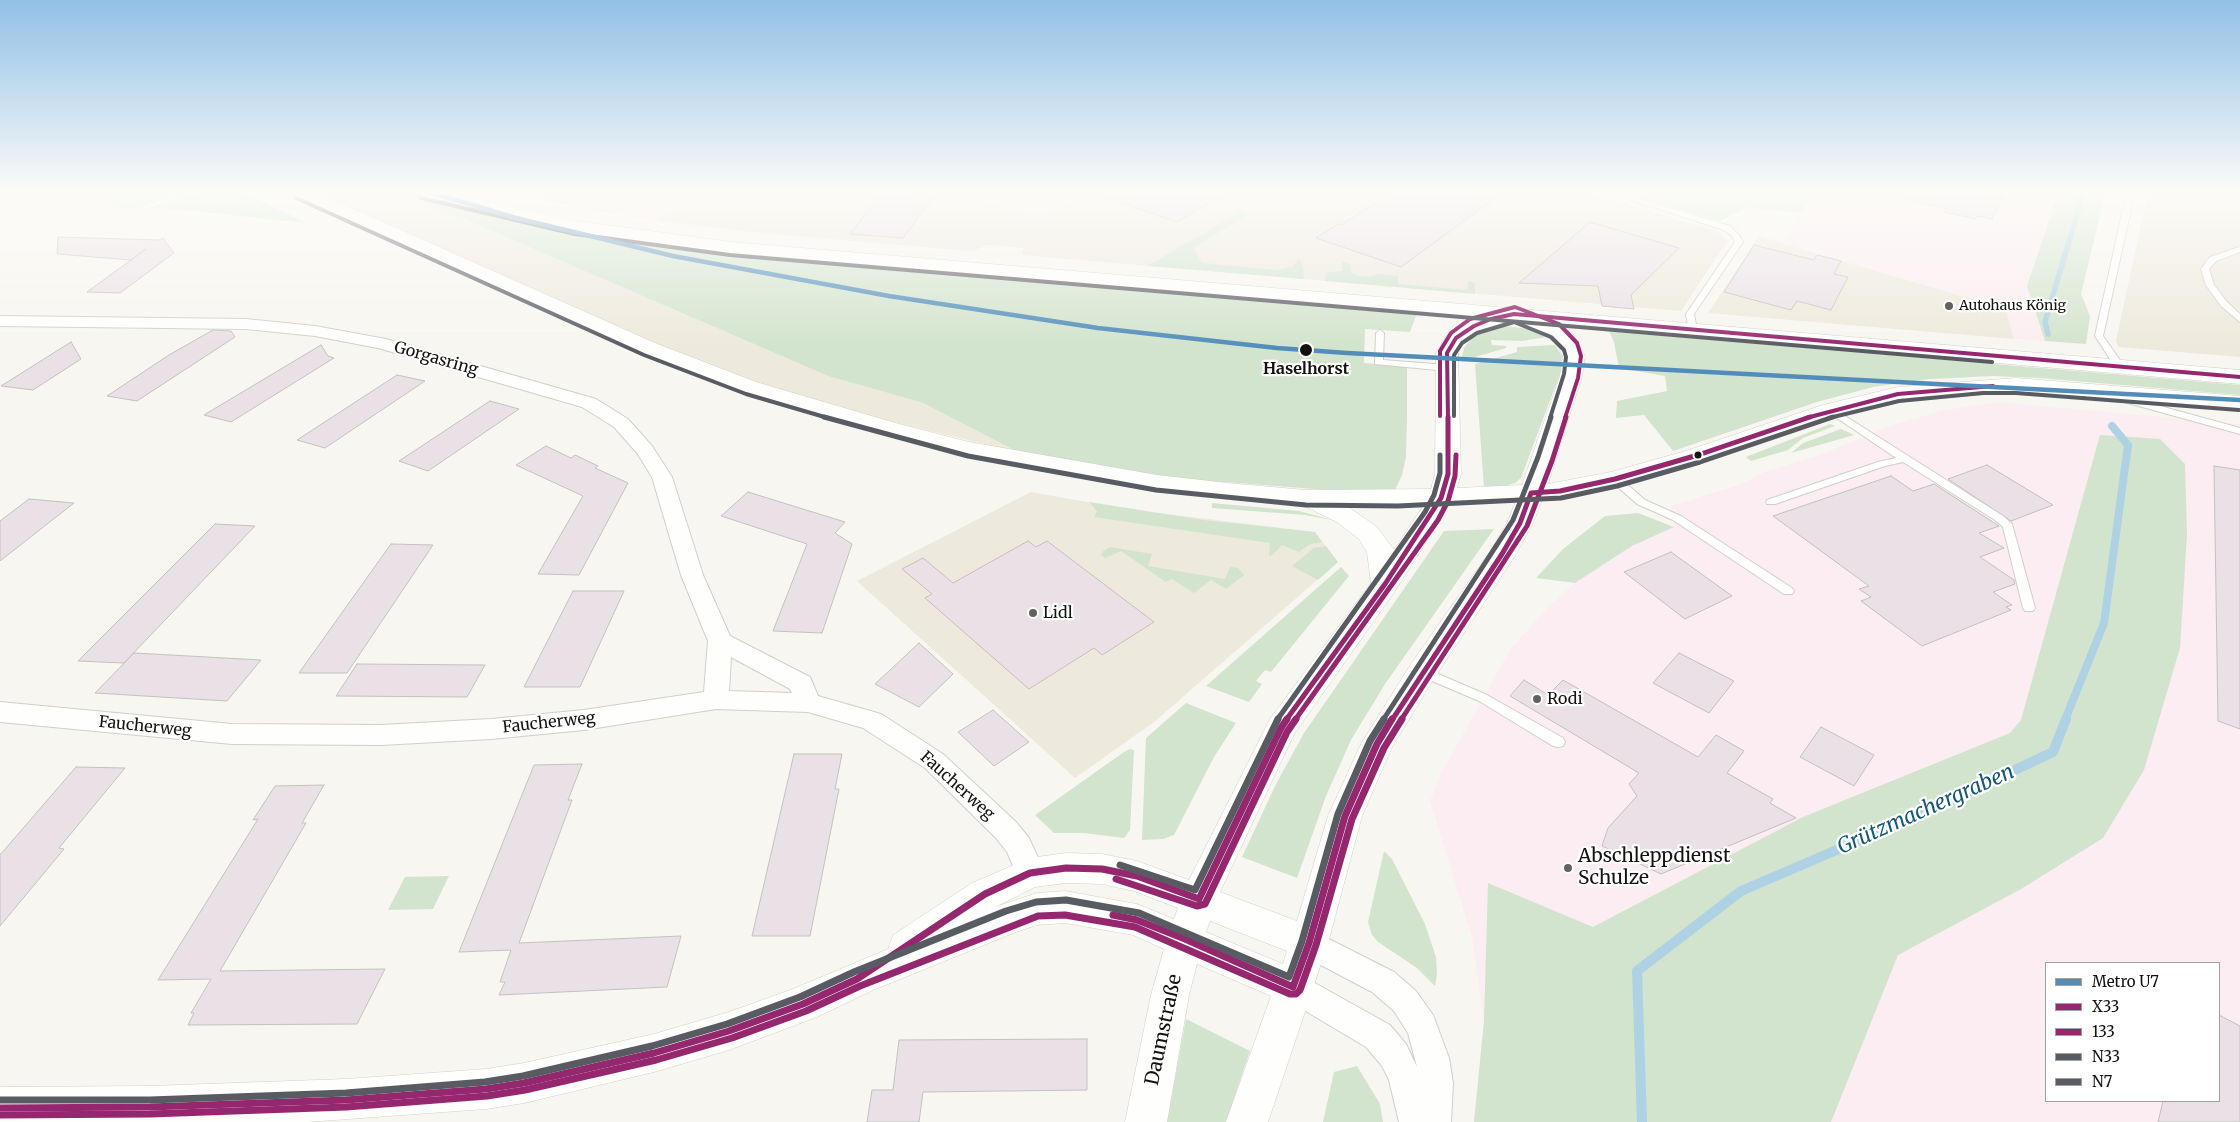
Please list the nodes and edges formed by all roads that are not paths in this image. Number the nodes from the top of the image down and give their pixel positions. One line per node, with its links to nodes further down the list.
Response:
1 (415, 243): 21 (main road)
2 (697, 243): 6 (main road)
3 (1737, 243): 9 (lane)
4 (2119, 243): 11 (lane)
5 (2240, 249): 7 (lane)
6 (1514, 314): 9 (main road); 12 (main road, Daumstraße); 20 (main road)
7 (2240, 319)
8 (0, 321): 27 (street, Gorgasring)
9 (1693, 330): 11 (main road)
10 (1380, 333): 12 (lane)
11 (2119, 366): 13 (main road)
12 (1447, 368): 22 (main road, Daumstraße)
13 (2240, 377)
14 (2090, 391): 15 (main road); 16 (main road); 17 (lane)
15 (2240, 403)
16 (1831, 410): 18 (lane); 19 (main road)
17 (2239, 431)
18 (1905, 459): 23 (lane); 26 (lane)
19 (1615, 479): 20 (main road); 25 (lane)
20 (1531, 493): 22 (main road); 28 (main road)
21 (1306, 498): 22 (main road); 24 (main road)
22 (1441, 498): 24 (main road, Daumstraße)
23 (1771, 502)
24 (1385, 584): 34 (main road, Daumstraße)
25 (1788, 591)
26 (2030, 608)
27 (720, 641): 29 (street, Gorgasring); 30 (street)
28 (1422, 672): 32 (lane); 36 (main road)
29 (716, 700): 30 (street, Faucherweg); 31 (street, Faucherweg)
30 (808, 703): 33 (street, Faucherweg)
31 (0, 712)
32 (1558, 742)
33 (1030, 873): 34 (main road); 37 (main road)
34 (1199, 899): 35 (main road, Daumstraße); 36 (main road)
35 (1185, 939): 37 (main road); 38 (main road); 40 (main road, Daumstraße)
36 (1309, 943): 38 (main road); 43 (street)
37 (857, 979): 39 (main road)
38 (1294, 988): 41 (main road); 42 (street)
39 (0, 1108)
40 (1146, 1122)
41 (1247, 1122)
42 (1416, 1122)
43 (1434, 1122)

